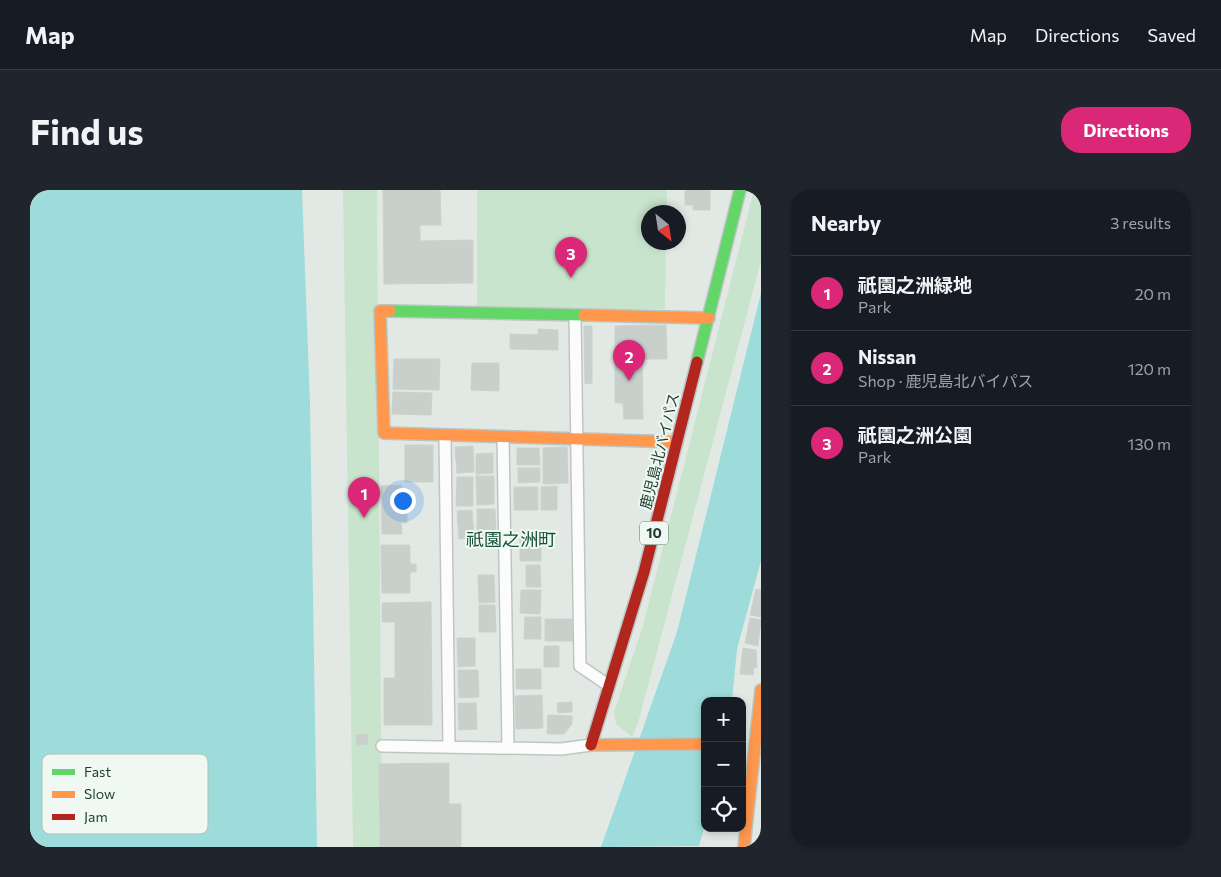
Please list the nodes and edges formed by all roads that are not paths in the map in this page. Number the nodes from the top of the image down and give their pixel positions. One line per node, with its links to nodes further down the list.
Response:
1 (740, 190): 3 (main road, 鹿児島北バイパス / 10)
2 (574, 315): 3 (main road); 4 (main road); 6 (street)
3 (709, 318): 7 (main road, 鹿児島北バイパス / 10)
4 (445, 437): 5 (main road); 15 (street)
5 (502, 437): 6 (main road); 16 (street)
6 (577, 438): 7 (main road); 8 (street)
7 (677, 442): 8 (main road, 鹿児島北バイパス / 10)
8 (608, 685): 11 (main road, 鹿児島北バイパス / 10)
9 (761, 690): 14 (main road)
10 (701, 744): 11 (main road)
11 (591, 745): 16 (street)
12 (382, 746): 15 (street)
13 (746, 746): 14 (main road)
14 (754, 746): 17 (main road)
15 (449, 747): 16 (street)
16 (508, 747)
17 (744, 847)

